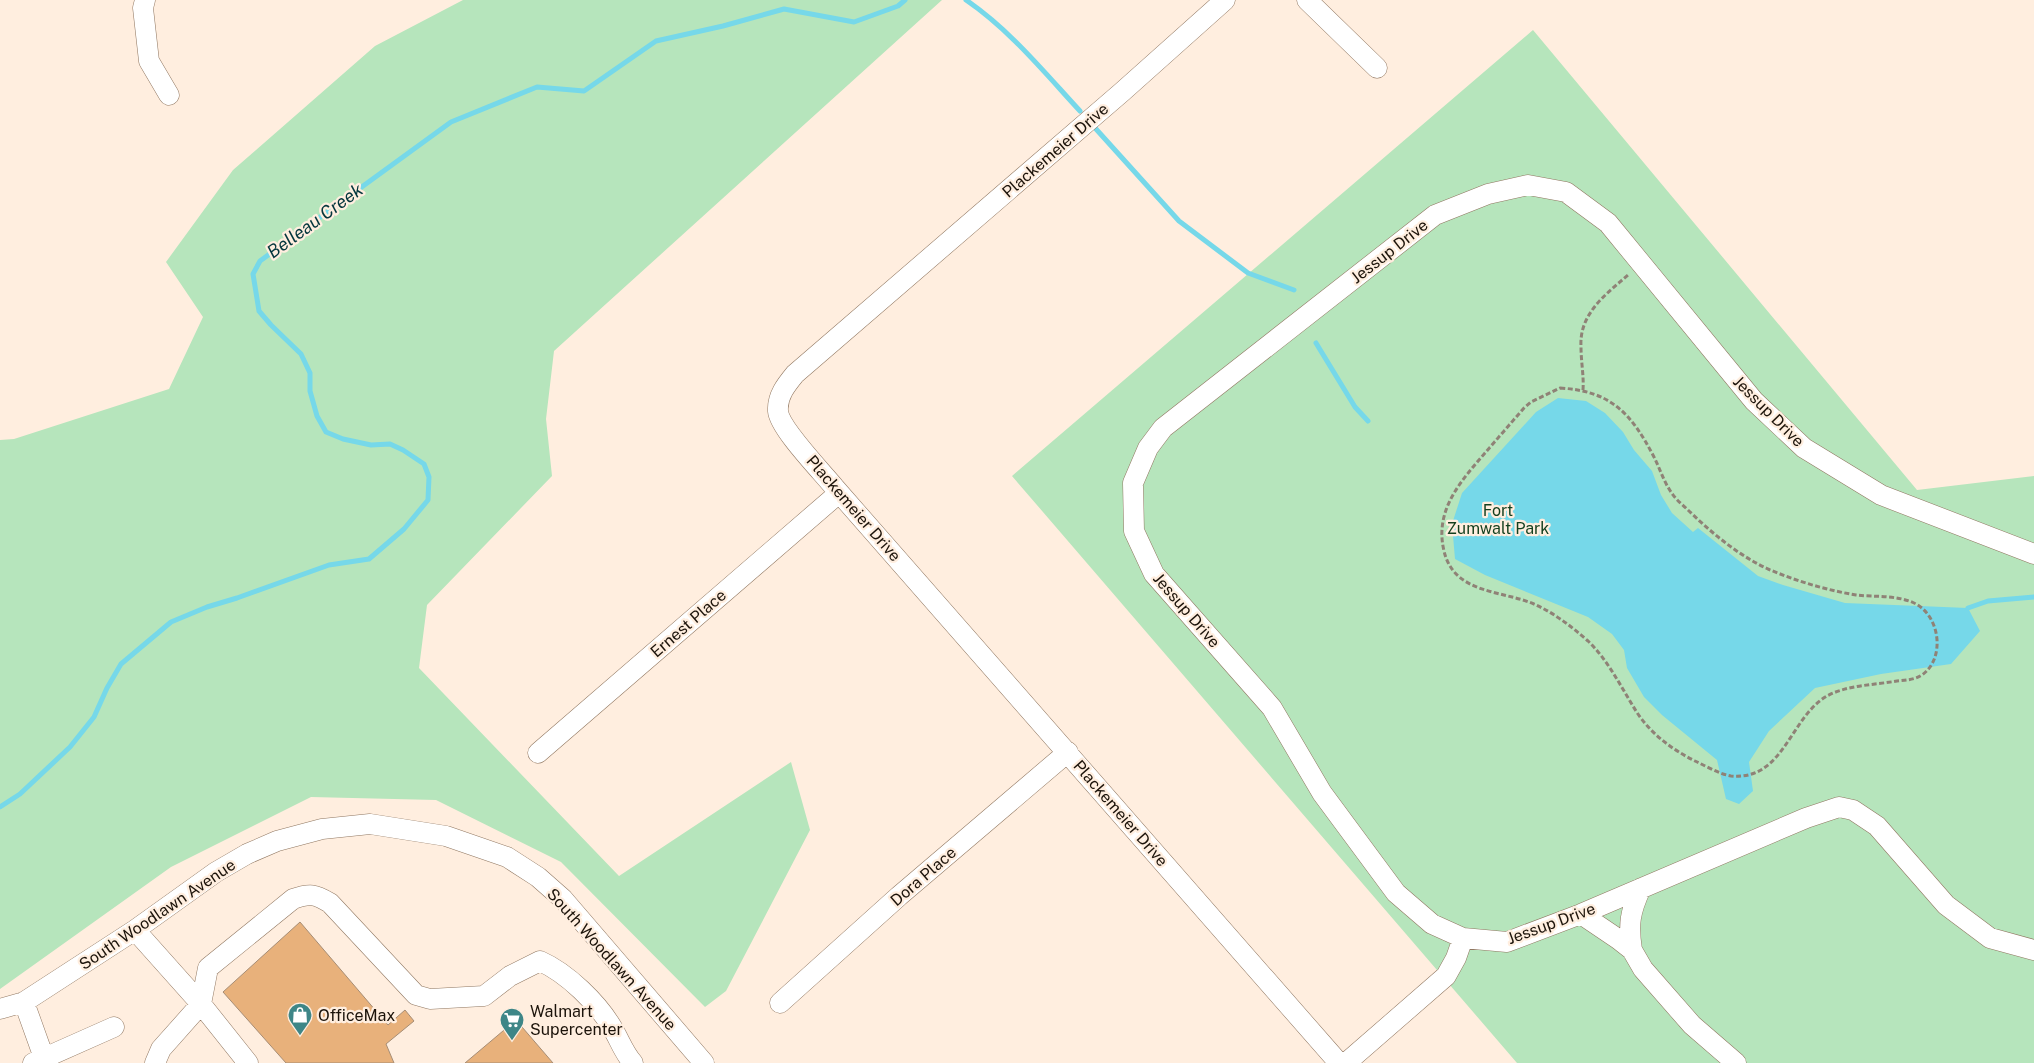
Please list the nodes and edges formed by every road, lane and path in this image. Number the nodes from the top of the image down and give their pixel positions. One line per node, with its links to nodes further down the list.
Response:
1 (145, 0): 5 (street)
2 (1225, 0): 8 (street, Plackemeier Drive)
3 (1307, 0): 4 (street)
4 (1377, 68)
5 (169, 95)
6 (1642, 263): 7 (path); 9 (street, Jessup Drive); 15 (street, Jessup Drive)
7 (1583, 390): 7 (path)
8 (839, 493): 10 (street, Plackemeier Drive); 11 (street, Ernest Place)
9 (2034, 554)
10 (1068, 752): 19 (street, Dora Place); 28 (street, Plackemeier Drive)
11 (538, 753)
12 (1641, 888): 13 (street, Jessup Drive); 16 (street); 17 (street, Jessup Drive)
13 (1581, 914): 15 (street, Jessup Drive); 16 (street)
14 (136, 930): 18 (street, South Woodlawn Avenue); 20 (street); 27 (street, South Woodlawn Avenue)
15 (1463, 938): 29 (street)
16 (1632, 950): 30 (street)
17 (2034, 950)
18 (24, 1002): 21 (street, South Woodlawn Avenue); 23 (street)
19 (780, 1003)
20 (201, 1004): 24 (street); 25 (street); 26 (street)
21 (0, 1009)
22 (114, 1026): 23 (street)
23 (39, 1061)
24 (155, 1063)
25 (248, 1063)
26 (633, 1063)
27 (704, 1063)
28 (1339, 1063)
29 (1346, 1063)
30 (1736, 1063)

